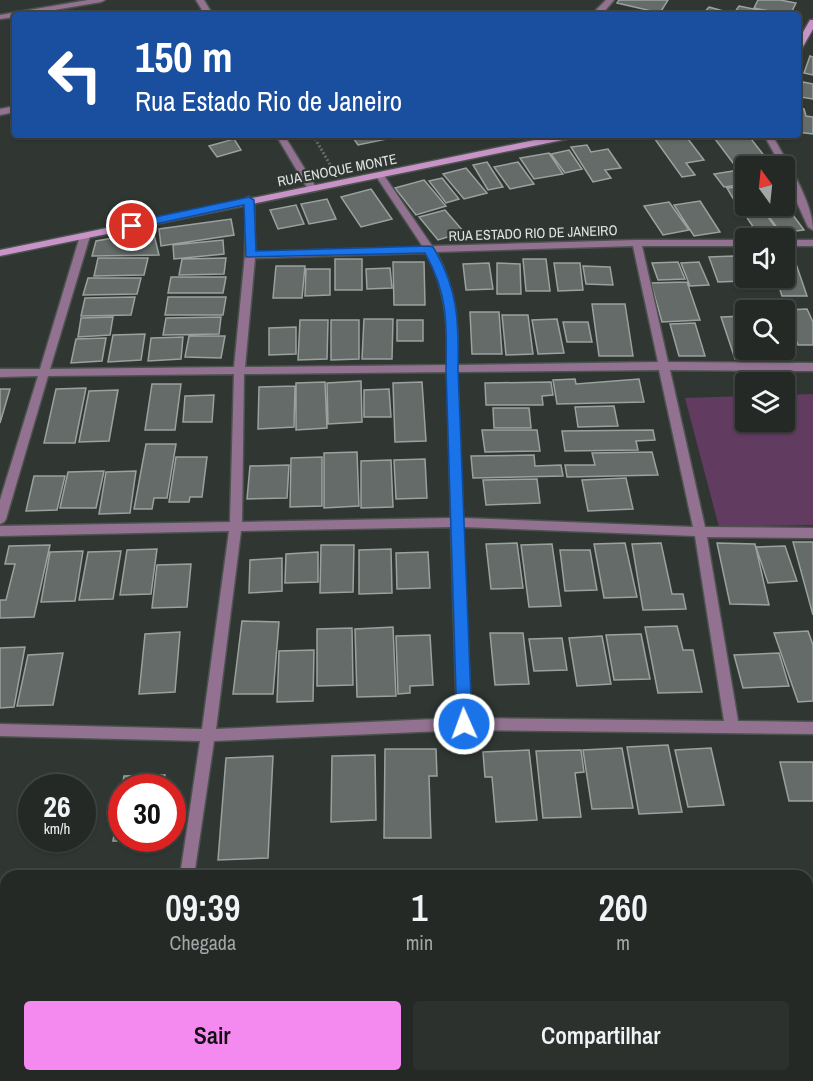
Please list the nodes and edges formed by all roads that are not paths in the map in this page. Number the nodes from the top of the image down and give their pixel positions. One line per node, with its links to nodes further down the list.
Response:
1 (101, 0): 3 (street)
2 (610, 0): 4 (street)
3 (30, 12)
4 (599, 12)
5 (813, 22): 6 (main road)
6 (801, 43)
7 (282, 138): 11 (street)
8 (558, 138): 10 (main road, RUA ENOQUE MONTE)
9 (770, 138): 13 (street)
10 (380, 176): 11 (main road, RUA ENOQUE MONTE); 19 (street)
11 (312, 189): 12 (main road, RUA ENOQUE MONTE)
12 (249, 200): 14 (main road, RUA ENOQUE MONTE); 21 (street)
13 (813, 227)
14 (86, 236): 20 (main road, RUA ENOQUE MONTE); 26 (street)
15 (638, 243): 16 (street, RUA ESTADO RIO DE JANEIRO); 19 (street, RUA ESTADO RIO DE JANEIRO); 22 (street)
16 (735, 243)
17 (795, 243): 18 (street)
18 (813, 243)
19 (429, 250): 21 (street, RUA ESTADO RIO DE JANEIRO); 24 (street)
20 (0, 253)
21 (250, 255): 25 (street)
22 (665, 366): 23 (street); 24 (street); 32 (street)
23 (813, 367)
24 (452, 369): 25 (street); 29 (street)
25 (239, 370): 26 (street); 30 (street)
26 (44, 371): 27 (street); 28 (street)
27 (0, 373)
28 (0, 519)
29 (458, 522): 30 (street); 32 (street); 34 (street)
30 (236, 525): 31 (street); 38 (street)
31 (0, 531)
32 (700, 532): 33 (street); 35 (street)
33 (813, 533)
34 (464, 724): 35 (street); 38 (street)
35 (732, 727): 36 (street)
36 (813, 728)
37 (0, 730): 38 (street)
38 (208, 735): 39 (street)
39 (188, 870)

